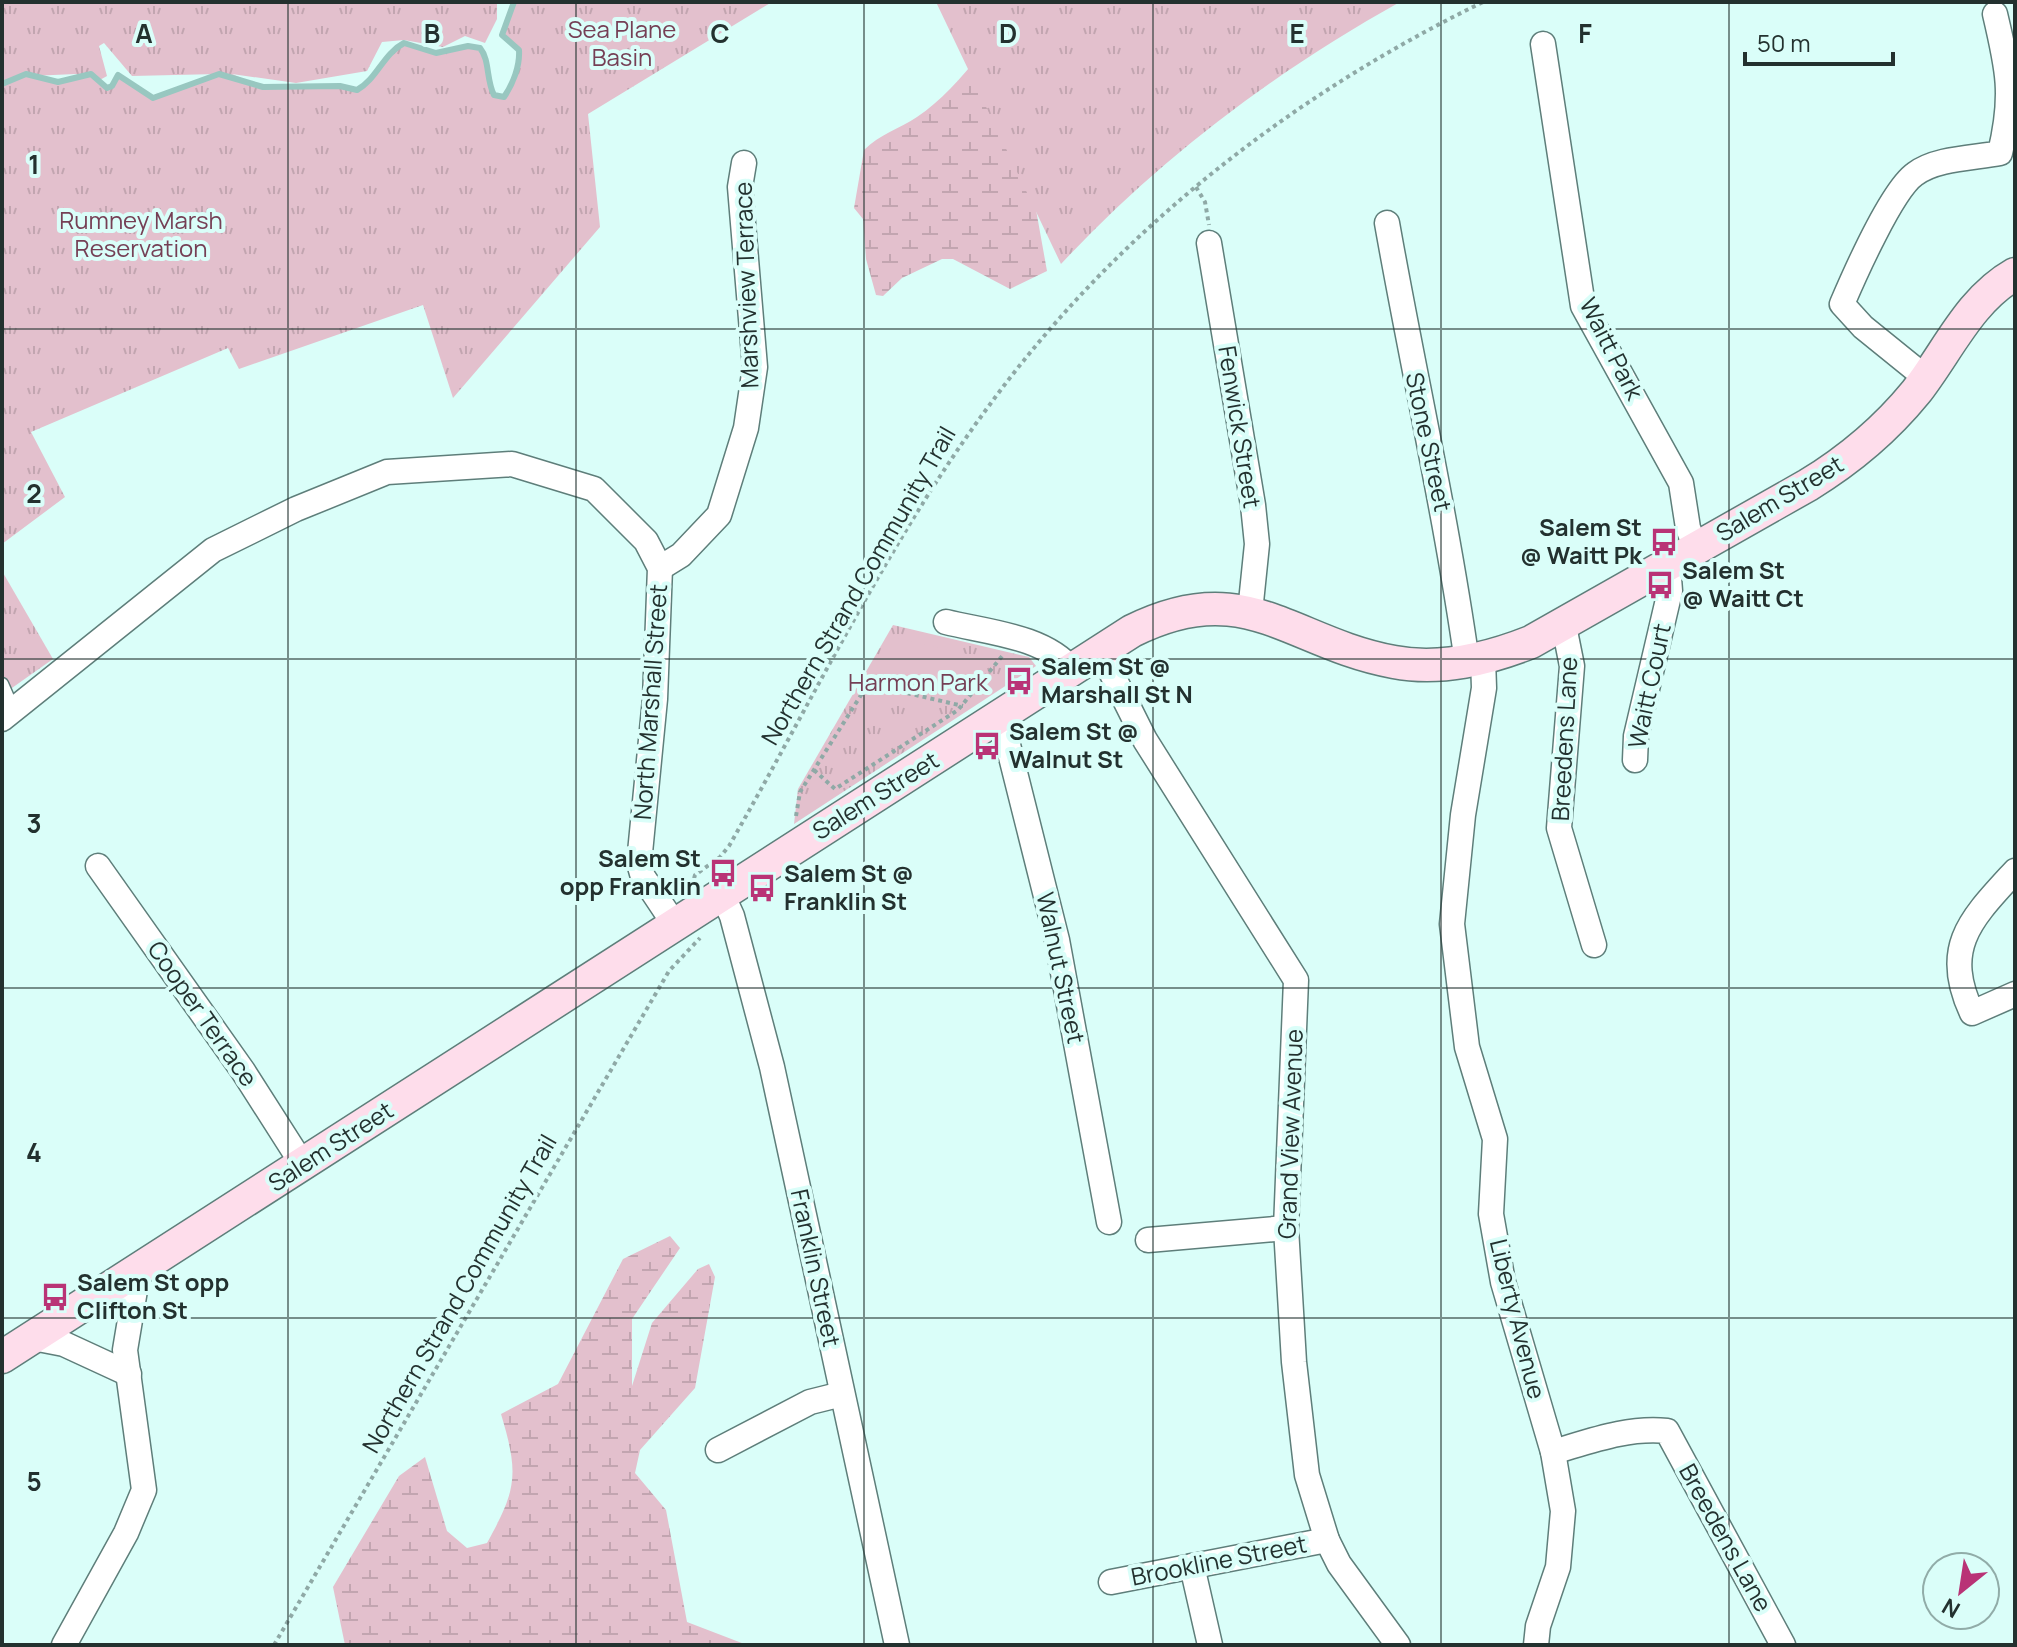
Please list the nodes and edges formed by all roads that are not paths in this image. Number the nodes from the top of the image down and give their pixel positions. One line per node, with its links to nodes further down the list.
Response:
1 (1995, 14): 7 (street)
2 (1543, 44): 8 (street, Waitt Park)
3 (744, 163): 10 (street, Marshview Terrace)
4 (1387, 223): 15 (street, Stone Street)
5 (1209, 243): 11 (street, Fenwick Street)
6 (2015, 274): 7 (main road, Salem Street)
7 (1926, 378): 8 (main road, Salem Street)
8 (1696, 549): 9 (main road, Salem Street)
9 (1668, 565): 13 (main road, Salem Street); 20 (street, Waitt Court)
10 (660, 568): 18 (street, North Marshall Street); 24 (street, North Marshall Street)
11 (1250, 612): 14 (main road, Salem Street); 15 (main road, Salem Street)
12 (946, 622): 16 (street)
13 (1564, 626): 15 (main road, Salem Street); 25 (street, Breedens Lane)
14 (1101, 652): 16 (main road, Salem Street); 29 (street, Grand View Avenue)
15 (1475, 660): 37 (street, Liberty Avenue)
16 (1072, 670): 19 (main road, Salem Street)
17 (2, 684): 18 (lane)
18 (7, 714)
19 (1001, 717): 23 (main road, Salem Street); 28 (street, Walnut Street)
20 (1635, 760)
21 (98, 866): 27 (street, Cooper Terrace)
22 (2015, 871): 26 (street)
23 (722, 894): 24 (main road, Salem Street); 35 (street, Franklin Street)
24 (675, 925): 27 (main road, Salem Street)
25 (1594, 945)
26 (2015, 994)
27 (303, 1165): 31 (main road, Salem Street)
28 (1109, 1222)
29 (1286, 1228): 30 (street); 38 (street, Grand View Avenue)
30 (1148, 1240)
31 (138, 1272): 32 (main road, Salem Street); 34 (street)
32 (33, 1338): 33 (main road, Salem Street); 34 (street)
33 (2, 1357)
34 (129, 1374): 41 (street)
35 (842, 1394): 36 (street); 42 (street, Franklin Street)
36 (718, 1450)
37 (1553, 1452): 45 (street, Liberty Avenue); 46 (street, Breedens Lane)
38 (1327, 1540): 39 (street, Brookline Street); 44 (street, Grand View Avenue)
39 (1192, 1566): 40 (street, Brookline Street); 43 (street)
40 (1111, 1582)
41 (64, 1645)
42 (897, 1645)
43 (1210, 1645)
44 (1398, 1645)
45 (1536, 1645)
46 (1783, 1645)

